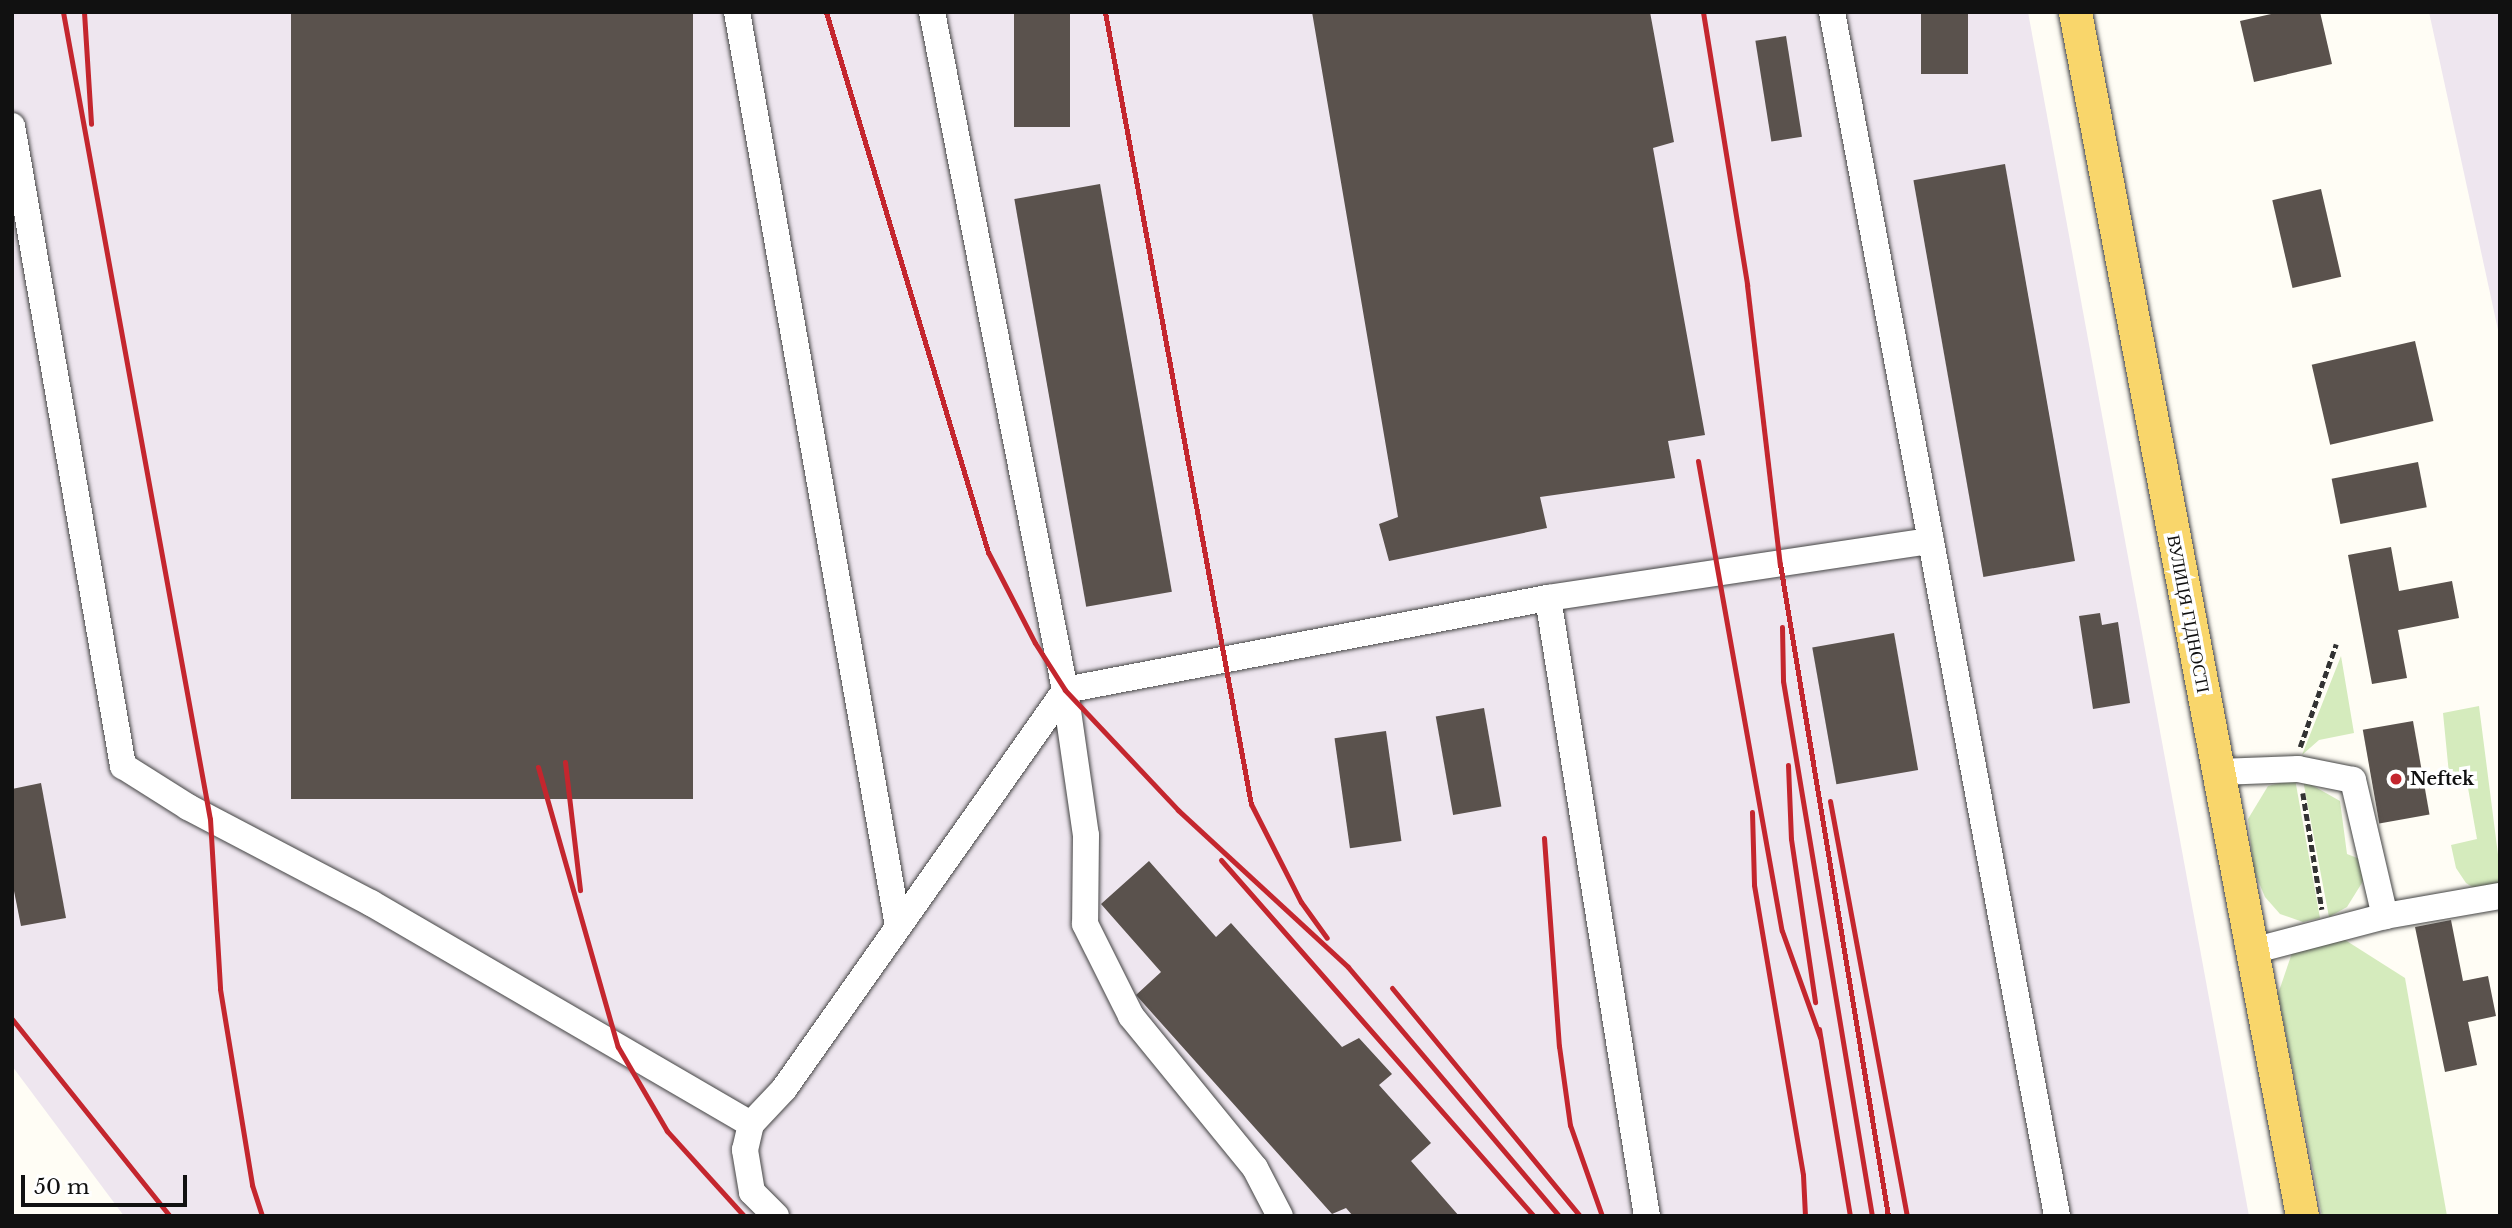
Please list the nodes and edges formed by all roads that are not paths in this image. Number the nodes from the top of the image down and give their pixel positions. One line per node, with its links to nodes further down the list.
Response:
1 (737, 12): 12 (lane)
2 (932, 12): 8 (lane)
3 (1832, 12): 6 (lane)
4 (2075, 12): 9 (main road, ВУЛИЦЯ ГІДНОСТІ)
5 (12, 126): 14 (lane)
6 (1931, 541): 7 (lane); 18 (lane)
7 (1548, 598): 8 (lane); 17 (lane)
8 (1065, 690): 12 (lane); 16 (lane)
9 (2219, 772): 11 (lane); 13 (main road, ВУЛИЦЯ ГІДНОСТІ)
10 (2500, 896): 11 (lane)
11 (2385, 916): 13 (lane)
12 (898, 926): 14 (lane)
13 (2252, 951): 19 (main road, ВУЛИЦЯ ГІДНОСТІ)
14 (751, 1124): 15 (lane)
15 (776, 1216)
16 (1280, 1216)
17 (1647, 1216)
18 (2057, 1216)
19 (2302, 1216)

